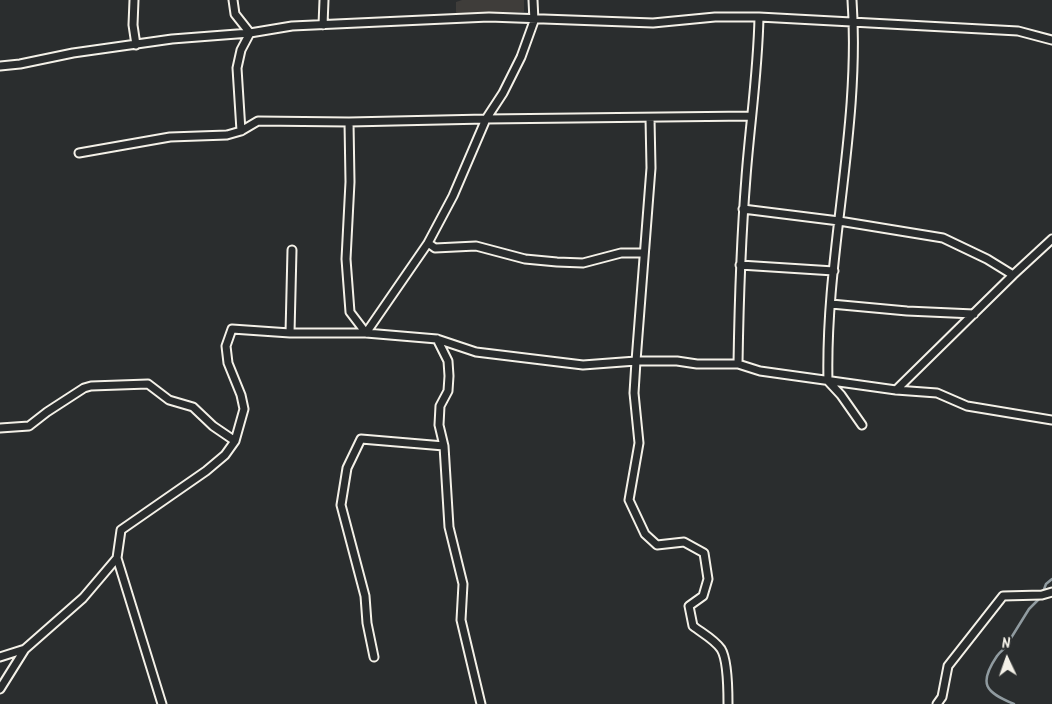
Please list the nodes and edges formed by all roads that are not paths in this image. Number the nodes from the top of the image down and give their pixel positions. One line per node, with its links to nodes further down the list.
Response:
1 (134, 0): 12 (street)
2 (234, 0): 10 (street)
3 (324, 0): 9 (street)
4 (533, 0): 7 (street)
5 (852, 0): 8 (street)
6 (759, 18): 7 (street); 8 (street); 14 (street)
7 (534, 19): 9 (street); 16 (street)
8 (854, 23): 11 (street); 21 (street)
9 (323, 25): 10 (street)
10 (250, 33): 12 (street); 18 (street)
11 (1052, 40)
12 (136, 45): 13 (street)
13 (0, 66)
14 (751, 116): 15 (street); 20 (street)
15 (650, 118): 16 (street); 25 (street)
16 (486, 119): 17 (street); 23 (street)
17 (348, 122): 18 (street); 32 (street)
18 (241, 131): 19 (street)
19 (78, 153)
20 (743, 209): 21 (street); 26 (street)
21 (840, 221): 27 (street); 28 (street)
22 (1052, 239): 28 (street)
23 (428, 243): 25 (street); 32 (street)
24 (292, 250): 31 (street)
25 (643, 253): 34 (street)
26 (740, 265): 27 (street); 35 (street)
27 (834, 271): 29 (street)
28 (1013, 275): 30 (street)
29 (831, 304): 30 (street); 36 (street)
30 (974, 314): 37 (street)
31 (290, 333): 32 (street); 41 (street)
32 (366, 333): 33 (street)
33 (437, 339): 34 (street); 42 (street)
34 (636, 361): 35 (street); 51 (street)
35 (738, 364): 36 (street)
36 (828, 381): 37 (street); 39 (street)
37 (896, 390): 38 (street)
38 (1052, 420)
39 (862, 425)
40 (0, 428): 41 (street)
41 (235, 440): 43 (street)
42 (444, 446): 46 (street); 50 (street)
43 (117, 558): 45 (street); 49 (street)
44 (1052, 592): 52 (street)
45 (25, 650): 47 (street); 48 (street)
46 (374, 657)
47 (0, 658)
48 (0, 689)
49 (162, 704)
50 (481, 704)
51 (728, 704)
52 (937, 704)

